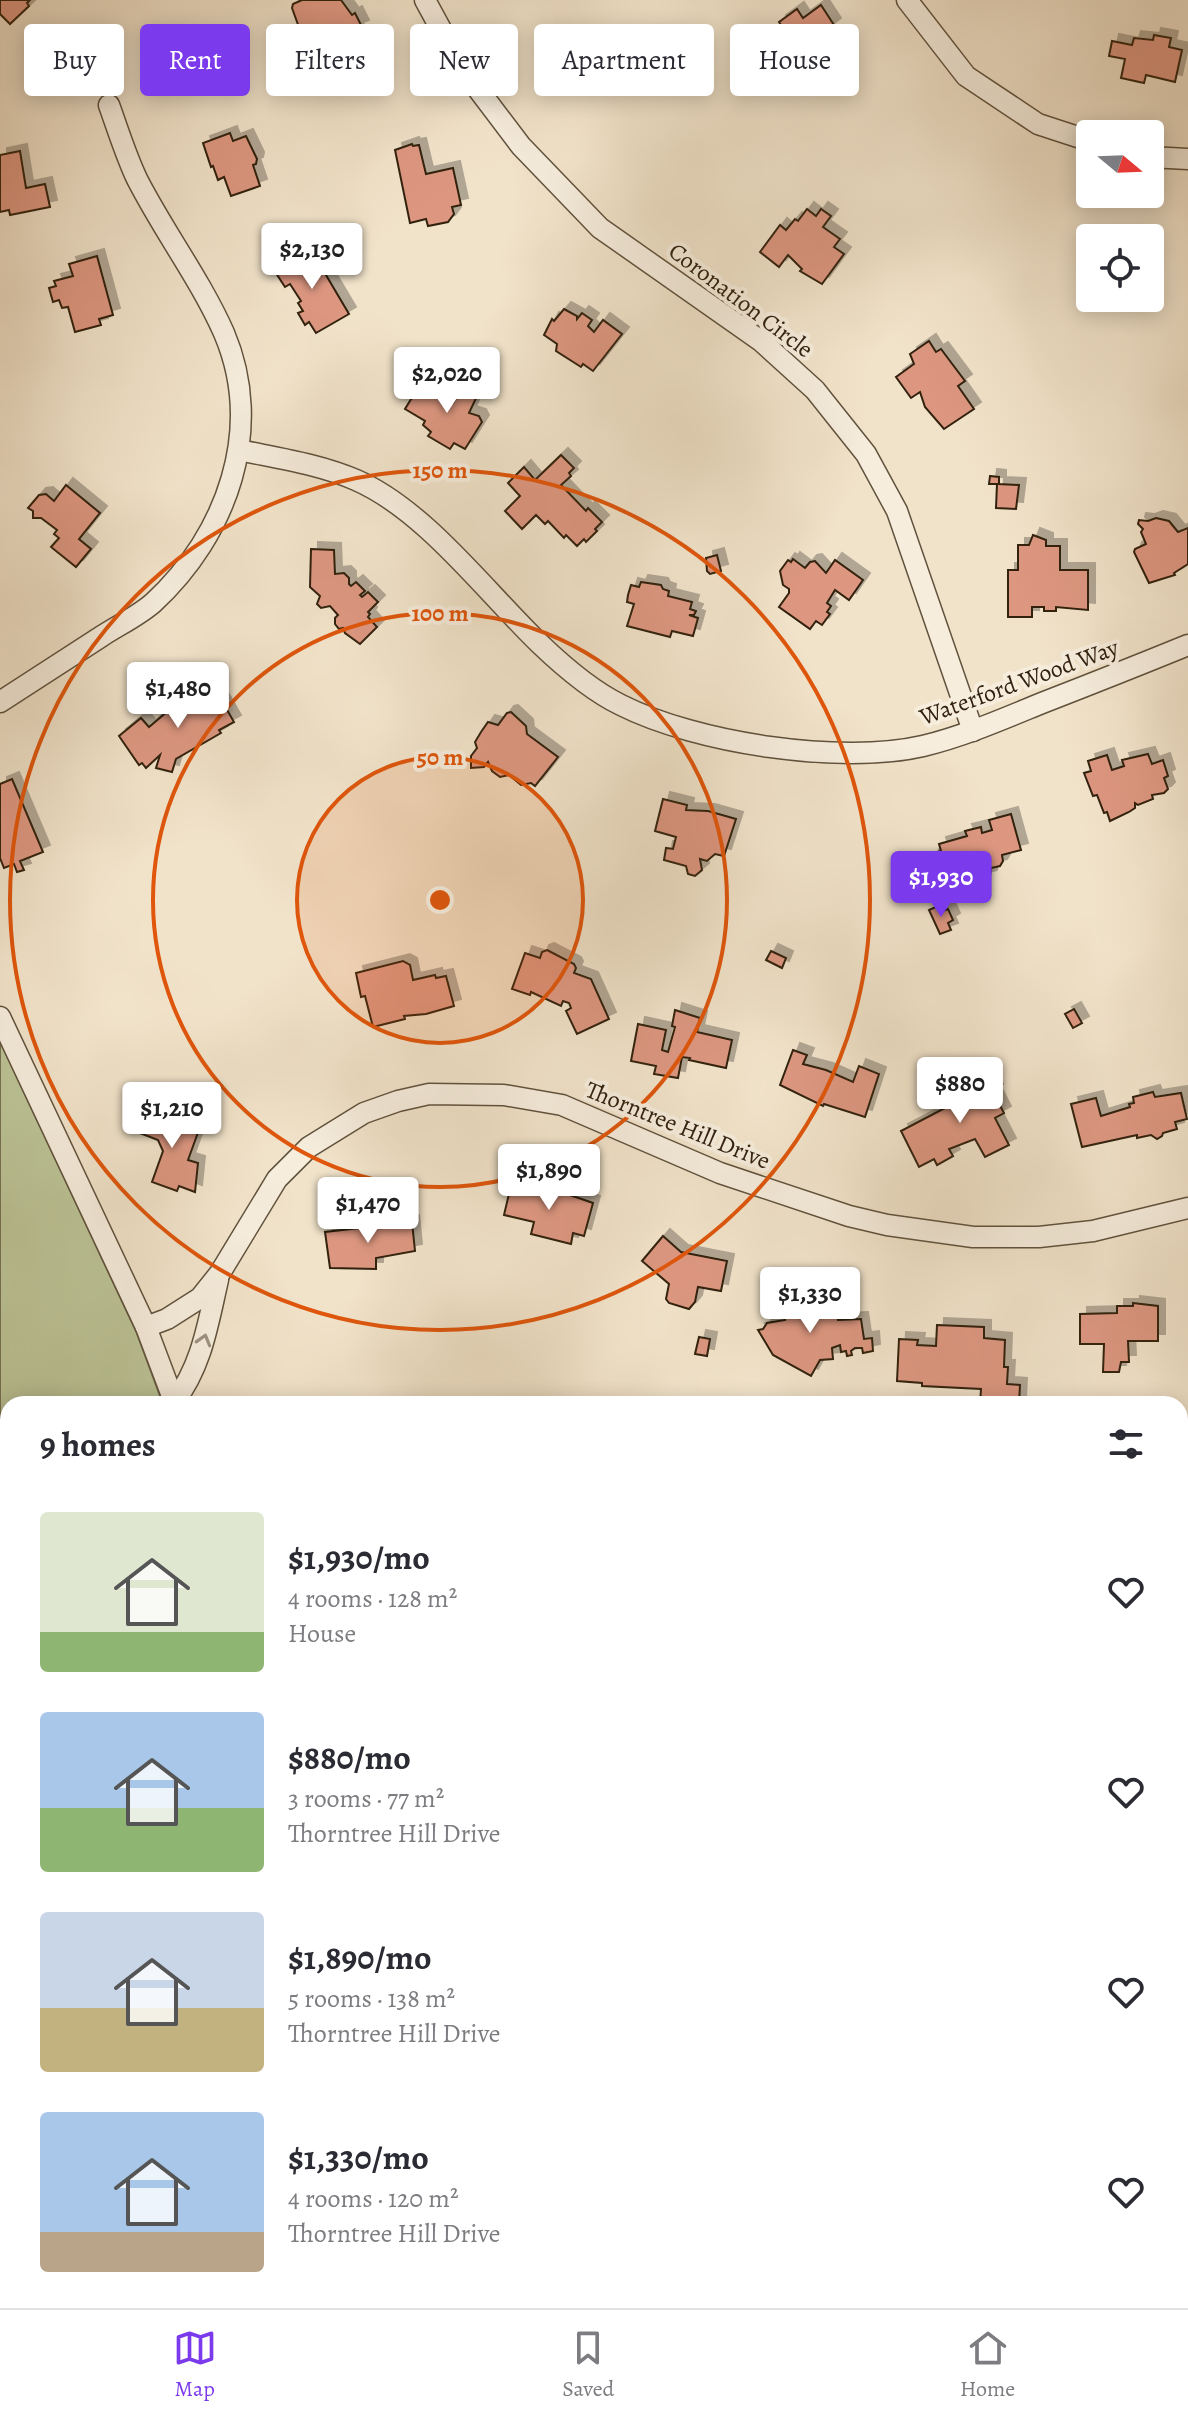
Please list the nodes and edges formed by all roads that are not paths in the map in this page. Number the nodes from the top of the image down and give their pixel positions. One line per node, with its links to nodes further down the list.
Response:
1 (425, 0): 10 (street, Coronation Circle)
2 (907, 0): 4 (street)
3 (109, 105): 7 (street)
4 (1076, 136)
5 (1164, 158): 6 (street)
6 (1188, 159)
7 (239, 450): 9 (street); 10 (street, Waterford Wood Way)
8 (1188, 645): 10 (street, Waterford Wood Way)
9 (0, 702)
10 (973, 731)
11 (0, 1017): 14 (street)
12 (1188, 1208): 13 (street, Thorntree Hill Drive)
13 (220, 1273): 14 (street, Thorntree Hill Drive); 16 (street, Thorntree Hill Drive, one-way to 13)
14 (146, 1327): 15 (street)
15 (171, 1396)
16 (179, 1396)

